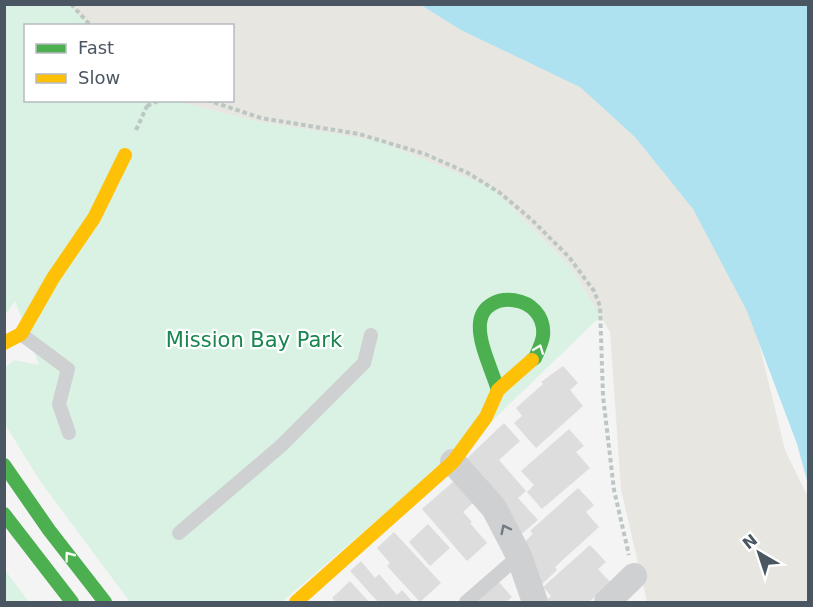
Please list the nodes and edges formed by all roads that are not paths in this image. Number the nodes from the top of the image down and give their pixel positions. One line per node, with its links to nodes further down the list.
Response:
1 (125, 155): 2 (street)
2 (21, 334): 4 (street); 6 (lane)
3 (371, 335): 10 (lane)
4 (4, 343)
5 (498, 390): 5 (street, one-way to 5); 7 (street)
6 (69, 433)
7 (453, 462): 11 (street, one-way to 7); 15 (street)
8 (4, 465): 14 (street, one-way to 8)
9 (4, 514): 13 (street)
10 (180, 533)
11 (519, 556): 16 (lane); 17 (street)
12 (634, 576): 18 (street)
13 (72, 603)
14 (105, 603)
15 (296, 603)
16 (466, 603)
17 (535, 603)
18 (607, 603)

